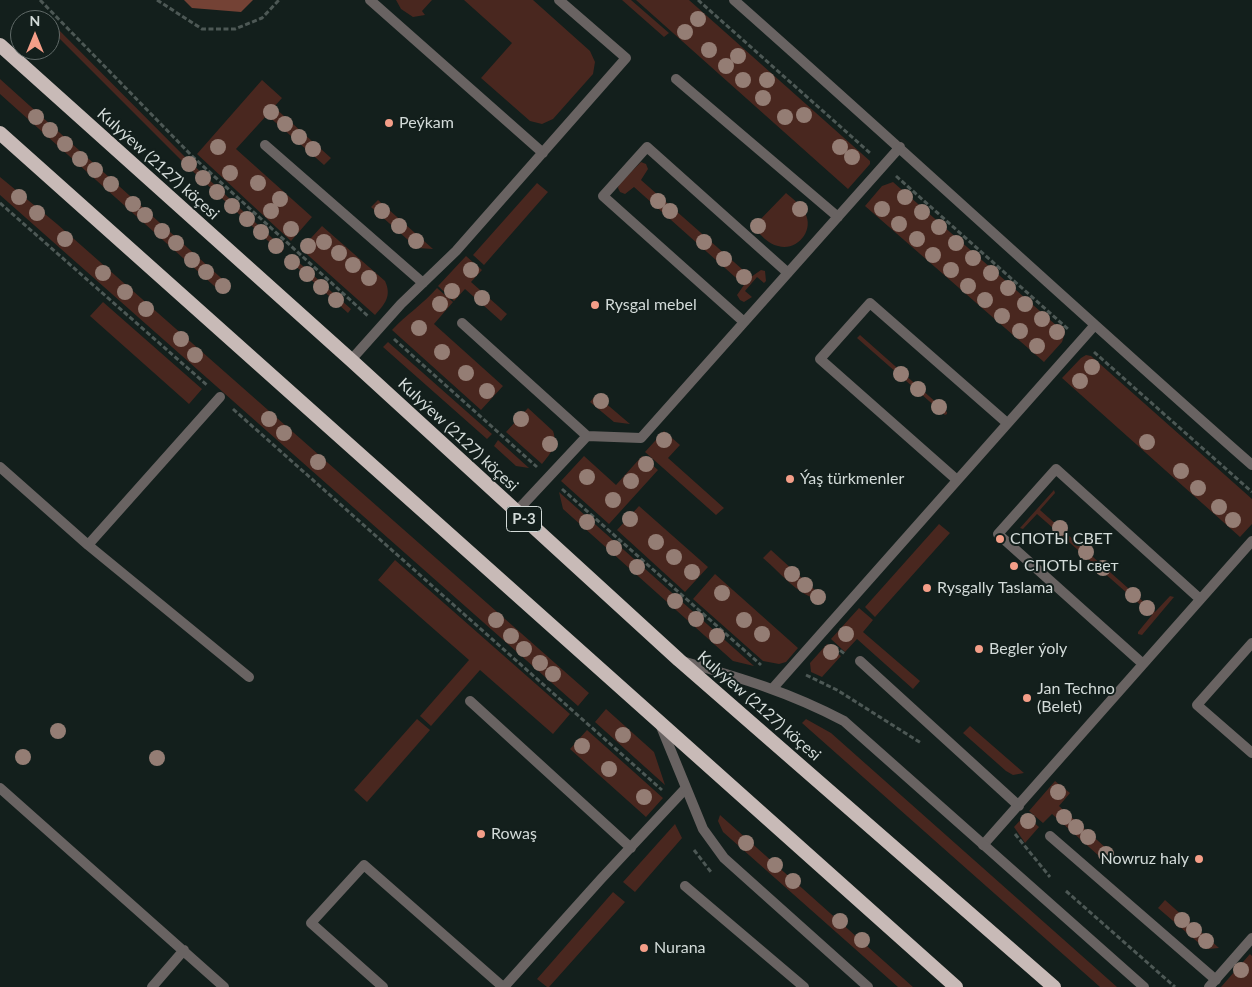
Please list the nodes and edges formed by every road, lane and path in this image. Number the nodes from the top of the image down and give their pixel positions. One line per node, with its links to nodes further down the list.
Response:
1 (40, 0): 22 (path)
2 (157, 0): 3 (path)
3 (279, 0)
4 (370, 0): 13 (street)
5 (559, 0): 13 (street)
6 (698, 0): 14 (path)
7 (734, 0): 12 (street)
8 (1, 45): 24 (highway, Kulyýew (2127) köçesi / P-3)
9 (676, 79): 16 (street)
10 (0, 133): 46 (highway)
11 (265, 145): 18 (street)
12 (900, 147): 14 (street); 21 (street)
13 (543, 153): 18 (street)
14 (884, 165): 16 (street); 23 (path)
15 (0, 203): 25 (path)
16 (838, 217): 17 (street)
17 (788, 273): 19 (street); 19 (street)
18 (423, 283): 22 (street)
19 (744, 322): 27 (street)
20 (462, 323): 27 (street)
21 (1094, 326): 23 (street); 28 (street)
22 (380, 327): 24 (street); 30 (path)
23 (1081, 340): 26 (street); 32 (path)
24 (351, 360): 33 (highway, Kulyýew (2127) köçesi / P-3)
25 (220, 397): 35 (street); 51 (path)
26 (1007, 423): 31 (street); 31 (street)
27 (587, 436): 30 (street)
28 (1252, 465)
29 (0, 467): 35 (street)
30 (548, 477): 33 (street); 42 (path)
31 (957, 480): 37 (street)
32 (1252, 492)
33 (516, 512): 39 (highway, Kulyýew (2127) köçesi / P-3)
34 (1252, 540): 36 (street)
35 (88, 545): 43 (street)
36 (1200, 599): 41 (street); 41 (street)
37 (821, 634): 40 (path); 42 (street)
38 (1252, 643): 48 (street)
39 (679, 660): 44 (street); 72 (highway, Kulyýew (2127) köçesi / P-3)
40 (860, 661): 52 (street)
41 (1143, 664): 52 (street)
42 (790, 668): 44 (street); 47 (path)
43 (249, 677)
44 (773, 688): 56 (street)
45 (470, 701): 57 (street)
46 (658, 718): 50 (street); 71 (highway)
47 (928, 749)
48 (1252, 753)
49 (0, 788): 63 (street)
50 (686, 789): 51 (street); 65 (street)
51 (674, 802): 57 (street)
52 (1019, 806): 53 (street)
53 (1006, 820): 56 (street); 59 (path)
54 (1050, 836): 64 (street)
55 (689, 841): 58 (path)
56 (983, 845): 73 (street)
57 (631, 848): 69 (street)
58 (713, 874)
59 (1055, 882)
60 (685, 886): 70 (street)
61 (1063, 888): 74 (path)
62 (1252, 938): 64 (street)
63 (184, 950): 66 (street); 67 (street)
64 (1212, 983)
65 (863, 985)
66 (152, 987)
67 (224, 987)
68 (383, 987): 69 (street)
69 (503, 987)
70 (804, 987)
71 (956, 987)
72 (1054, 987)
73 (1144, 987)
74 (1175, 987)

